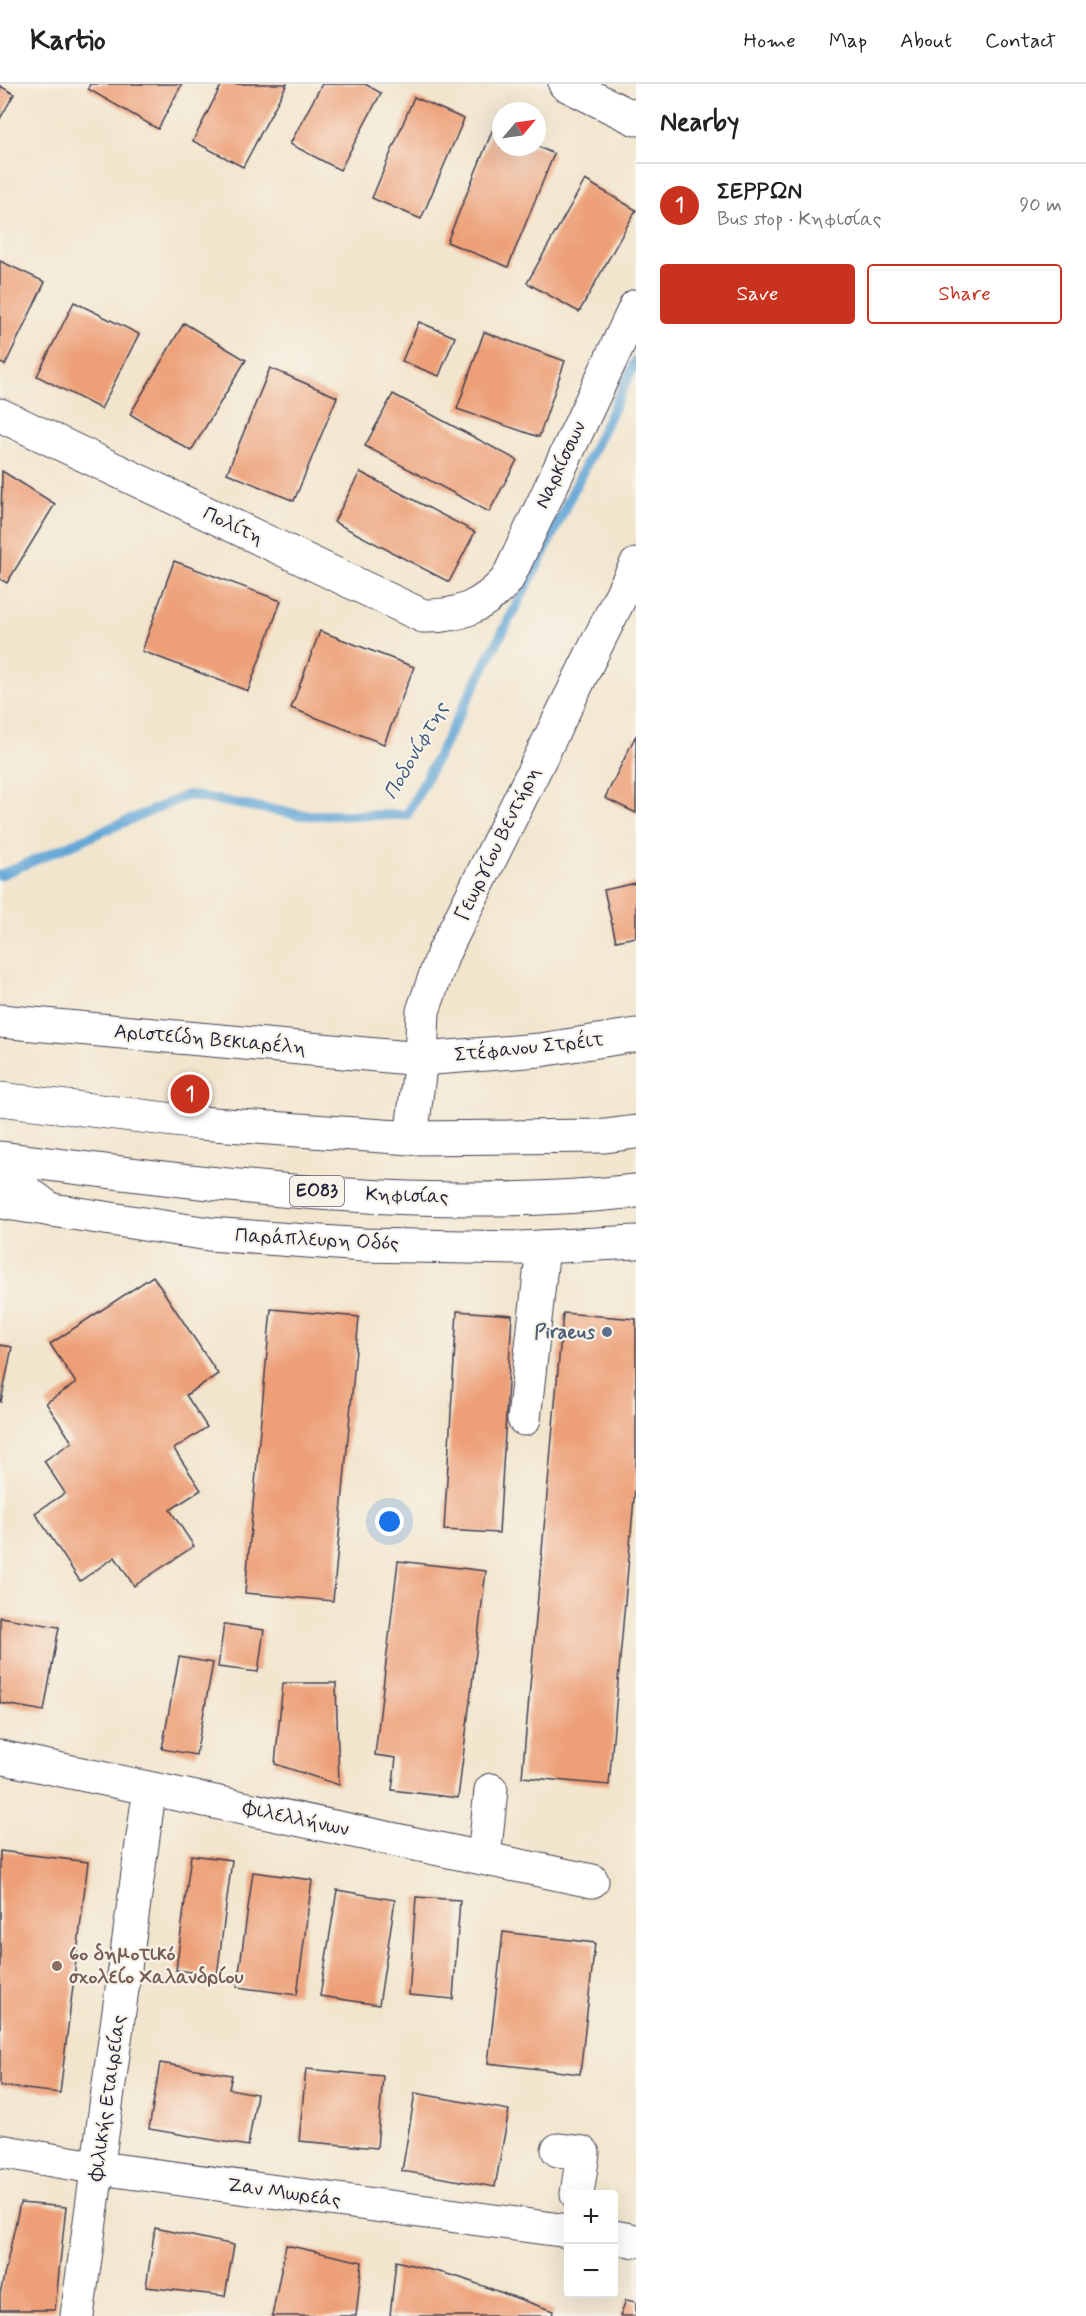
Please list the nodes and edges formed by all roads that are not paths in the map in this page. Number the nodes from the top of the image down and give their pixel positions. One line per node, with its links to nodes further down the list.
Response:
1 (565, 84): 2 (street)
2 (636, 119)
3 (636, 306): 6 (street, Ναρκίσσων)
4 (0, 415): 6 (street, Πολίτη)
5 (636, 565): 9 (street, Γεωργίου Βεντήρη)
6 (470, 609)
7 (0, 1021): 9 (street, Αριστείδη Βεκιαρέλη)
8 (636, 1035): 9 (street, Στέφανου Στρέιτ)
9 (421, 1059): 12 (street, Γεωργίου Βεντήρη)
10 (0, 1099): 12 (street)
11 (636, 1132): 12 (street)
12 (411, 1138)
13 (0, 1158): 15 (street, Κηφισίας / ΕΟ83)
14 (0, 1173): 17 (street)
15 (636, 1191)
16 (0, 1202): 17 (street, Παράπλευρη Οδός)
17 (51, 1210): 19 (street, Παράπλευρη Οδός)
18 (636, 1242): 19 (street, Παράπλευρη Οδός)
19 (543, 1247): 20 (street)
20 (524, 1419)
21 (0, 1757): 24 (street, Φιλελλήνων)
22 (491, 1790): 24 (street)
23 (147, 1808): 28 (street, Φιλικής Εταιρείας)
24 (484, 1858): 25 (street, Φιλελλήνων)
25 (592, 1881)
26 (558, 2150): 29 (street)
27 (0, 2151): 28 (street, Ζαν Μωρεάς)
28 (99, 2168): 30 (street, Ζαν Μωρεάς); 33 (street, Φιλικής Εταιρείας)
29 (578, 2190)
30 (564, 2230)
31 (618, 2238): 32 (street)
32 (636, 2241)
33 (77, 2316)

